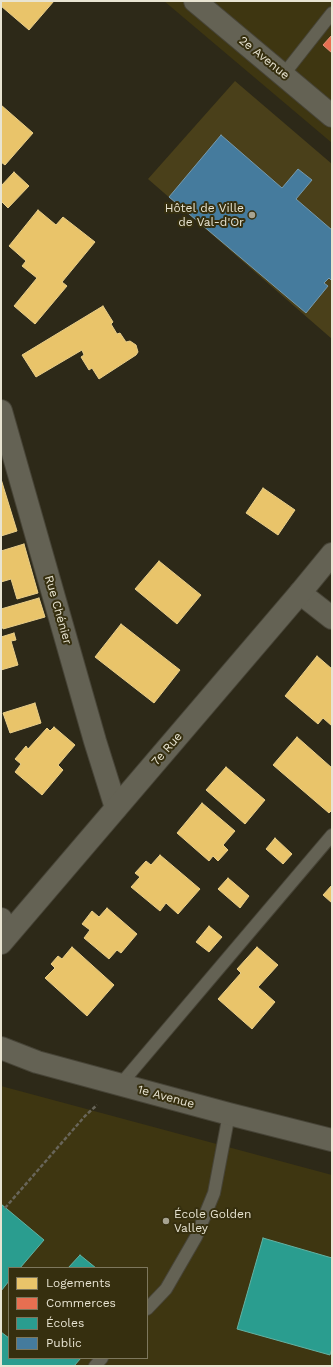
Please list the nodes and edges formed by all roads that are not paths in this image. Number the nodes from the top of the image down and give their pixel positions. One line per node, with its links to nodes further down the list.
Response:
1 (195, 1): 3 (street, 2e Avenue)
2 (332, 13): 3 (lane)
3 (284, 74): 4 (street, 2e Avenue)
4 (332, 116)
5 (1, 411): 9 (street, Rue Chénier)
6 (332, 554): 7 (street, 7e Rue)
7 (300, 593): 8 (street); 9 (street, 7e Rue)
8 (332, 618)
9 (116, 808): 11 (street, 7e Rue)
10 (330, 840): 13 (lane)
11 (3, 933)
12 (1, 1048): 13 (street, 1e Avenue)
13 (120, 1085): 14 (street, 1e Avenue)
14 (229, 1114): 15 (street, 1e Avenue); 16 (lane)
15 (332, 1140)
16 (148, 1308)

